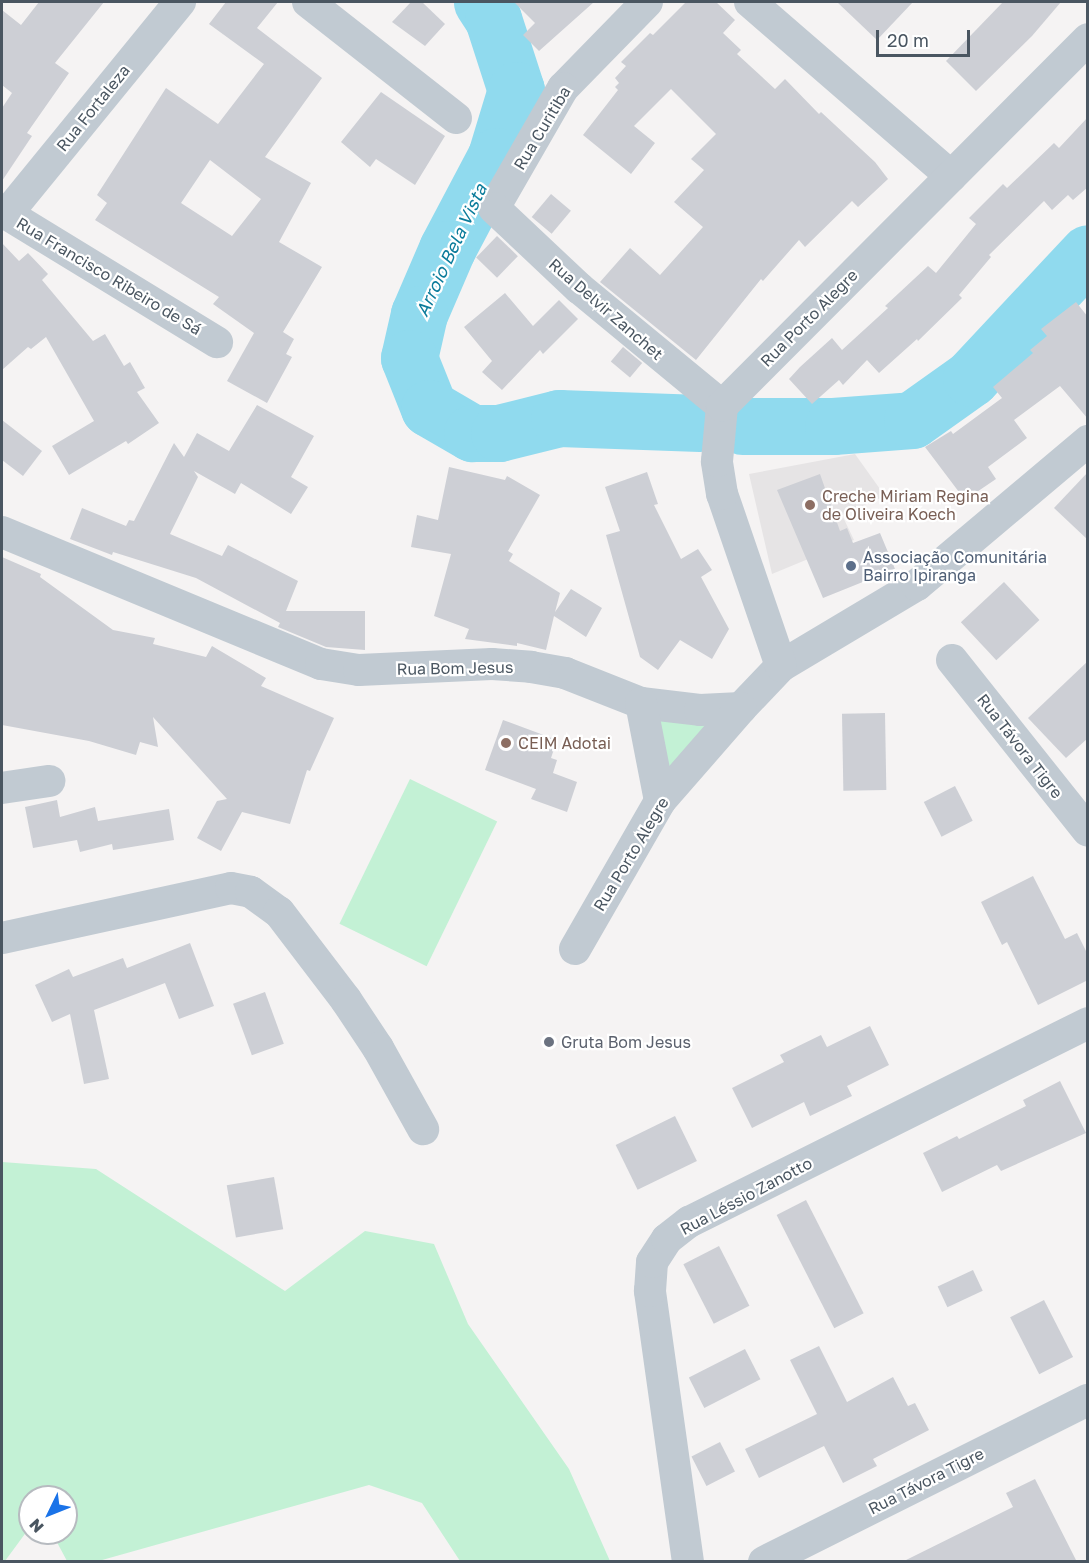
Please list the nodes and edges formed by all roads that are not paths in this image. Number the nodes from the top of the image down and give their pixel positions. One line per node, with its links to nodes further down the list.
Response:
1 (180, 2): 9 (street, Rua Fortaleza)
2 (308, 2): 6 (street)
3 (647, 2): 8 (street, Rua Curitiba)
4 (750, 2): 7 (street)
5 (1088, 39): 7 (street, Rua Porto Alegre)
6 (456, 118)
7 (951, 176): 11 (street, Rua Porto Alegre)
8 (494, 208): 11 (street, Rua Delvir Zanchet)
9 (4, 212): 10 (street, Rua Francisco Ribeiro de Sá)
10 (217, 342)
11 (722, 406): 15 (street)
12 (1088, 441): 15 (street)
13 (2, 532): 16 (street, Rua Bom Jesus)
14 (952, 660): 21 (street, Rua Távora Tigre)
15 (781, 666): 17 (street)
16 (641, 703): 17 (street, Rua Bom Jesus); 20 (street)
17 (741, 708): 20 (street, Rua Porto Alegre)
18 (49, 781): 19 (street)
19 (2, 788)
20 (660, 801): 23 (street, Rua Porto Alegre)
21 (1088, 831)
22 (2, 938): 25 (street)
23 (574, 950)
24 (1088, 1023): 27 (street, Rua Léssio Zanotto)
25 (423, 1129)
26 (1088, 1400): 28 (street, Rua Távora Tigre)
27 (688, 1562)
28 (764, 1562)

